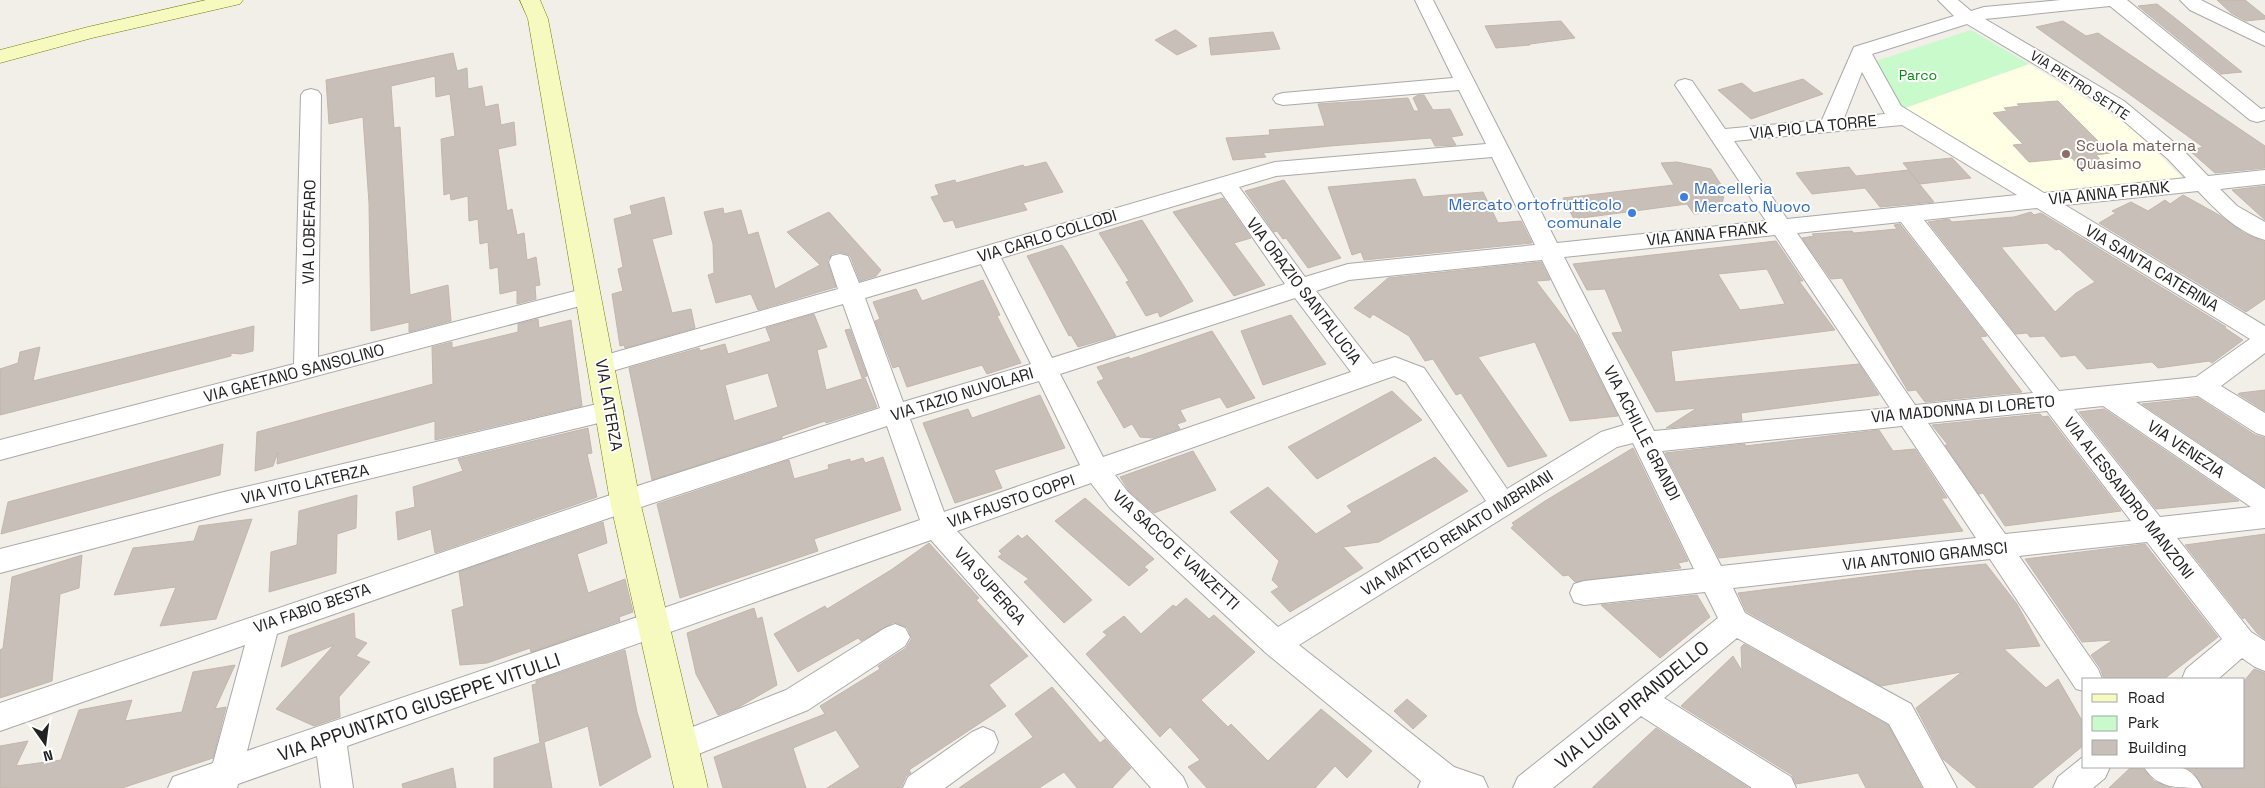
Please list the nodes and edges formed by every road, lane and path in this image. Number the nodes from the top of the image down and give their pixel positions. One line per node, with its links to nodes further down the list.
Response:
1 (233, 0): 13 (street)
2 (1424, 0): 14 (street, VIA ACHILLE GRANDI)
3 (1947, 0): 8 (street, VIA PIETRO SETTE)
4 (2114, 0): 5 (street); 8 (street); 18 (street)
5 (2118, 0)
6 (2189, 0): 10 (street)
7 (536, 6): 35 (street, VIA LATERZA)
8 (1968, 17): 12 (street); 25 (street, VIA PIETRO SETTE)
9 (2265, 27): 10 (street)
10 (2242, 29): 11 (street)
11 (2265, 40)
12 (1861, 52): 19 (street, VIA SANTA CATERINA); 20 (street)
13 (0, 57)
14 (1466, 83): 17 (street); 22 (street, VIA ACHILLE GRANDI)
15 (1685, 85): 21 (street)
16 (311, 95): 39 (street, VIA LOBEFARO)
17 (1283, 99)
18 (2261, 115)
19 (1906, 118): 20 (street, VIA PIO LA TORRE); 26 (street, VIA SANTA CATERINA)
20 (1830, 126): 21 (street, VIA PIO LA TORRE)
21 (1720, 136): 28 (street)
22 (1499, 150): 24 (street, VIA CARLO COLLODI); 30 (street, VIA ACHILLE GRANDI)
23 (2265, 178): 25 (street, VIA ANNA FRANK)
24 (1225, 183): 31 (street, VIA CARLO COLLODI); 33 (street, VIA ORAZIO SANTALUCIA)
25 (2204, 183): 26 (street, VIA ANNA FRANK); 29 (street, VIA PIETRO SETTE)
26 (2040, 200): 27 (street, VIA ANNA FRANK); 36 (street, VIA SANTA CATERINA)
27 (1906, 214): 28 (street, VIA ANNA FRANK); 44 (street, VIA ALESSANDRO MANZONI)
28 (1782, 226): 30 (street, VIA ANNA FRANK); 47 (street)
29 (2265, 232)
30 (1550, 251): 33 (street, VIA ANNA FRANK); 49 (street, VIA ACHILLE GRANDI)
31 (988, 254): 34 (street, VIA CARLO COLLODI); 40 (street, VIA SACCO E VANZETTI)
32 (840, 262): 34 (street, VIA SUPERGA)
33 (1300, 287): 40 (street, VIA TAZIO NUVOLARI); 41 (street, VIA ORAZIO SANTALUCIA)
34 (852, 293): 38 (street, VIA CARLO COLLODI); 46 (street, VIA SUPERGA)
35 (587, 296): 38 (street, VIA LATERZA); 39 (street, VIA GAETANO SANSOLINO)
36 (2265, 337)
37 (2265, 341): 42 (street, VIA MADONNA DI LORETO)
38 (602, 365): 45 (street, VIA LATERZA)
39 (306, 369): 50 (street, VIA GAETANO SANSOLINO)
40 (1044, 370): 46 (street, VIA TAZIO NUVOLARI); 51 (street, VIA SACCO E VANZETTI)
41 (1368, 376): 51 (street, VIA FAUSTO COPPI); 54 (street, VIA ORAZIO SANTALUCIA)
42 (2202, 386): 43 (street, VIA MADONNA DI LORETO); 48 (street)
43 (2108, 396): 44 (street, VIA MADONNA DI LORETO); 53 (street, VIA VENEZIA)
44 (2052, 401): 47 (street, VIA MADONNA DI LORETO); 57 (street, VIA ALESSANDRO MANZONI)
45 (610, 411): 52 (street, VIA LATERZA); 59 (street, VIA VITO LATERZA)
46 (894, 414): 52 (street, VIA TAZIO NUVOLARI); 56 (street, VIA SUPERGA)
47 (1908, 414): 49 (street, VIA MADONNA DI LORETO); 58 (street)
48 (2265, 426)
49 (1644, 436): 54 (street, VIA MATTEO RENATO IMBRIANI); 60 (street, VIA ACHILLE GRANDI)
50 (0, 450)
51 (1098, 472): 56 (street, VIA FAUSTO COPPI); 67 (street, VIA SACCO E VANZETTI)
52 (626, 501): 63 (street, VIA FABIO BESTA); 64 (street, VIA LATERZA)
53 (2265, 503)
54 (1503, 505): 67 (street, VIA MATTEO RENATO IMBRIANI)
55 (2265, 518): 57 (street, VIA ANTONIO GRAMSCI)
56 (936, 527): 64 (street, VIA FAUSTO COPPI); 84 (street, VIA SUPERGA)
57 (2156, 531): 58 (street, VIA ANTONIO GRAMSCI); 66 (street, VIA ALESSANDRO MANZONI)
58 (1998, 548): 60 (street, VIA ANTONIO GRAMSCI); 69 (street)
59 (0, 562)
60 (1714, 579): 61 (street, VIA ANTONIO GRAMSCI); 62 (street, VIA ACHILLE GRANDI)
61 (1584, 593)
62 (1736, 622): 71 (street, VIA LUIGI PIRANDELLO); 87 (street)
63 (265, 624): 72 (street, VIA FABIO BESTA); 78 (street)
64 (654, 626): 73 (street, VIA APPUNTATO GIUSEPPE VITULLI); 75 (street, VIA LATERZA)
65 (895, 637): 75 (street)
66 (2241, 641): 68 (street, VIA ALESSANDRO MANZONI); 70 (street)
67 (1276, 644): 79 (street, VIA SACCO E VANZETTI)
68 (2265, 658)
69 (2086, 678)
70 (2198, 678)
71 (1640, 699): 85 (street, VIA LUIGI PIRANDELLO); 86 (street)
72 (0, 716)
73 (330, 737): 78 (street, VIA APPUNTATO GIUSEPPE VITULLI); 81 (street)
74 (983, 742): 83 (street)
75 (681, 746): 82 (street, VIA LATERZA)
76 (2093, 768): 88 (street)
77 (2161, 768): 89 (street)
78 (223, 781): 80 (street, VIA APPUNTATO GIUSEPPE VITULLI)
79 (1450, 785)
80 (184, 788)
81 (337, 788)
82 (691, 788)
83 (919, 788)
84 (1172, 788)
85 (1529, 788)
86 (1780, 788)
87 (1941, 788)
88 (2069, 788)
89 (2186, 788)

